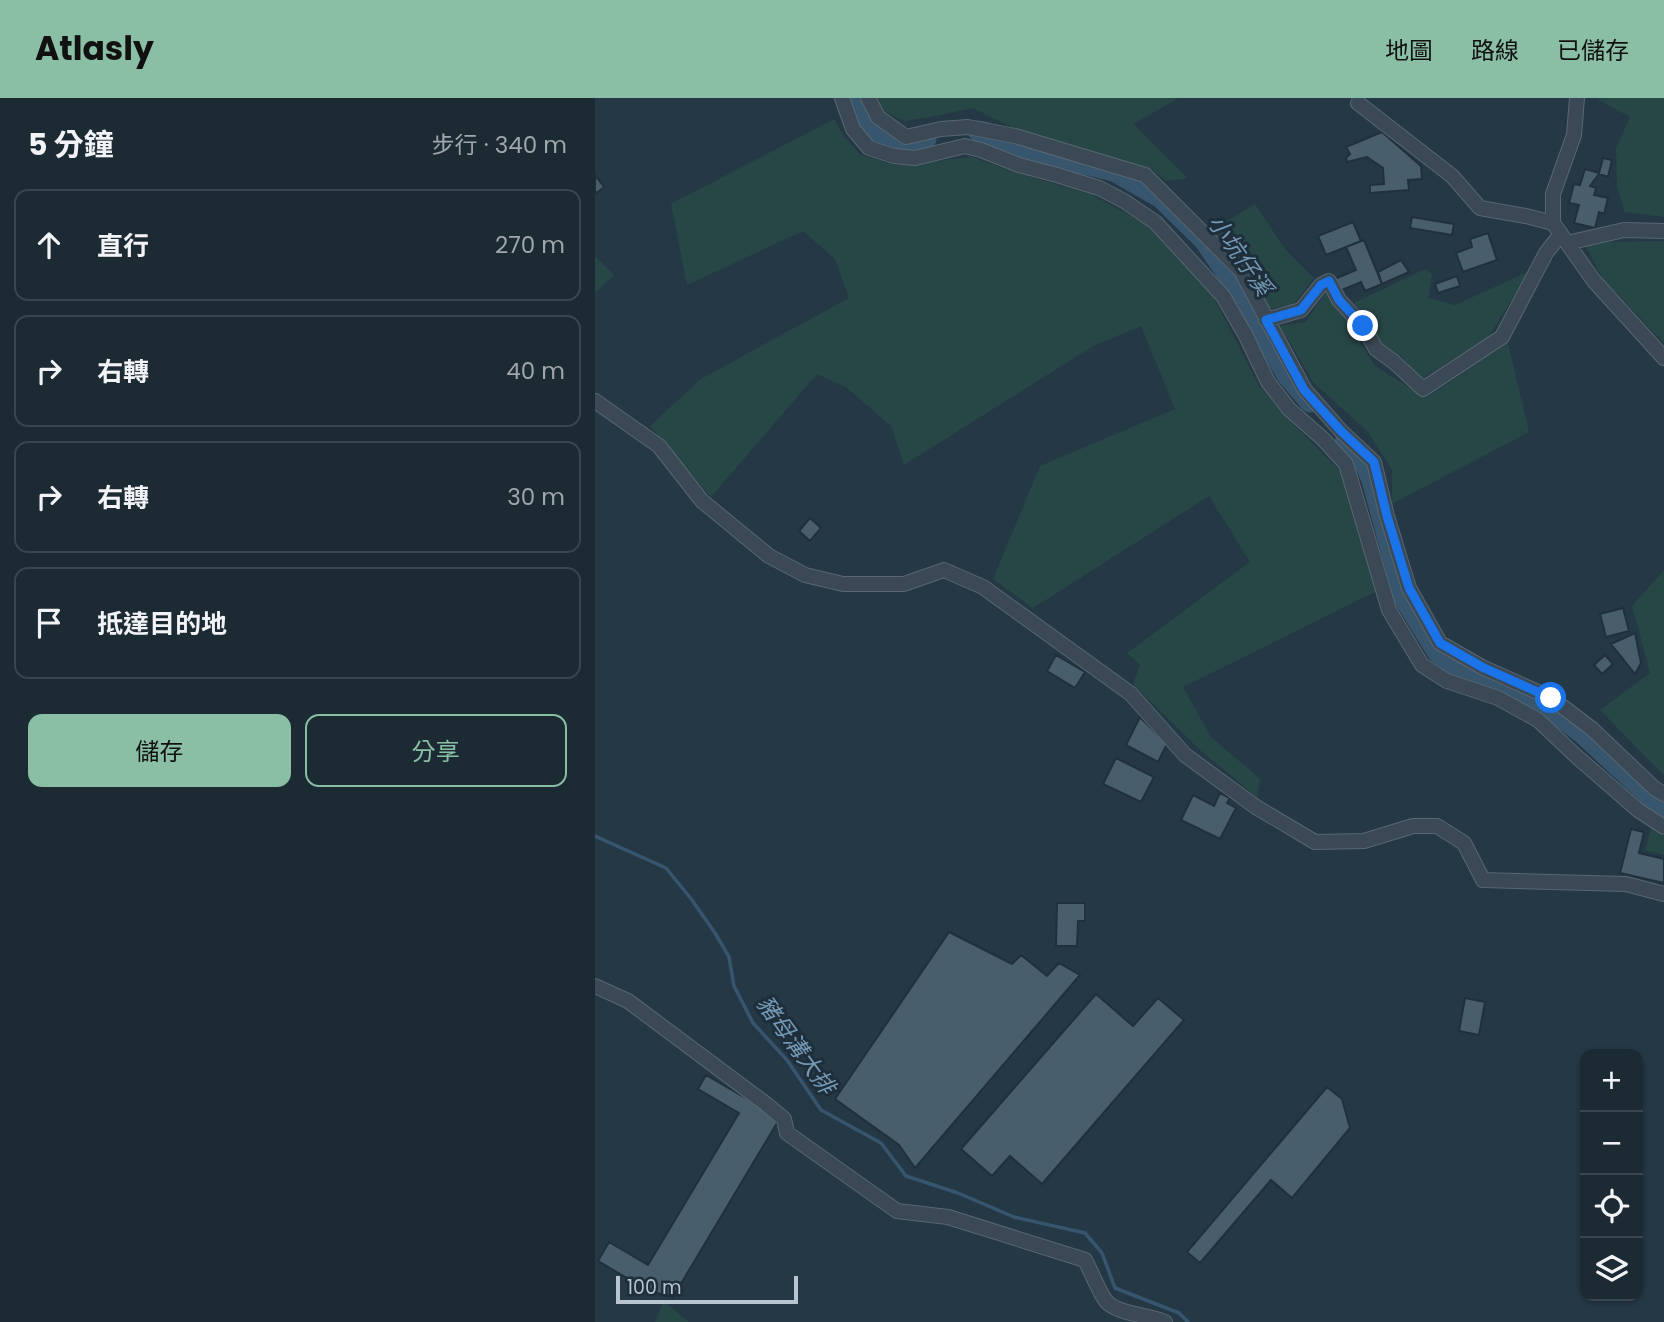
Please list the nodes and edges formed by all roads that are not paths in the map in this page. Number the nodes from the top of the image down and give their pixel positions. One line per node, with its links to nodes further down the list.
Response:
1 (842, 98): 11 (street)
2 (868, 98): 7 (street)
3 (1577, 98): 6 (street)
4 (1358, 103): 6 (street)
5 (1664, 231): 6 (street)
6 (1560, 233): 7 (street); 8 (street)
7 (1266, 320): 10 (street)
8 (1664, 358)
9 (595, 401): 12 (street)
10 (1664, 794)
11 (1664, 827)
12 (1664, 894)
13 (595, 986): 14 (street)
14 (1165, 1322)

